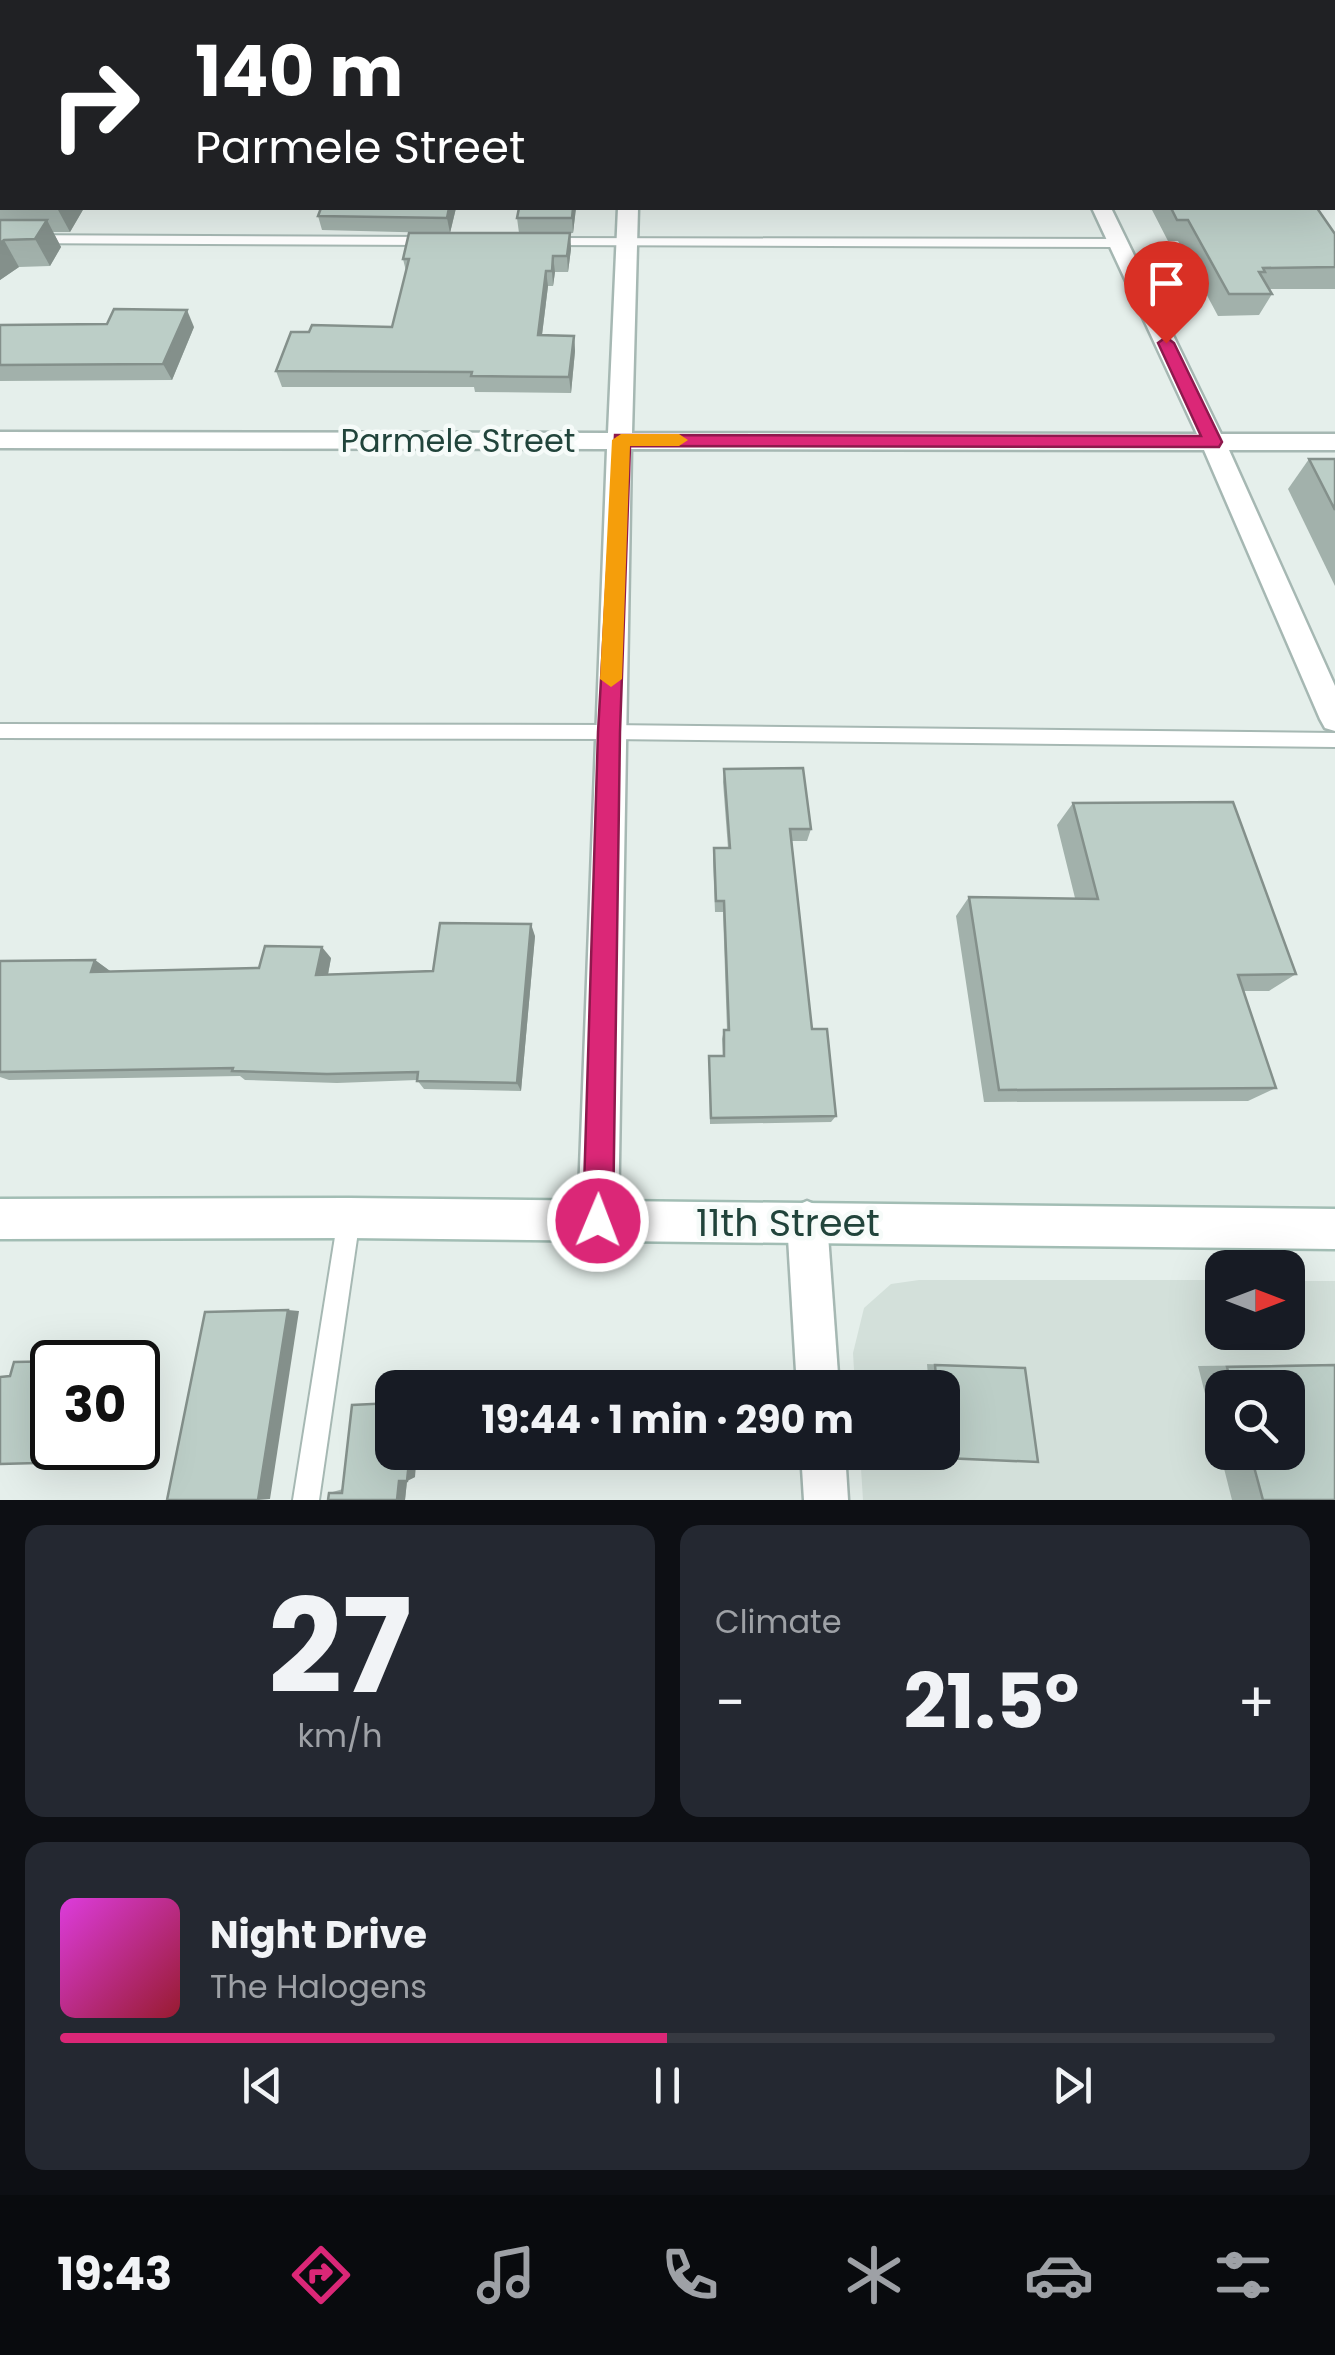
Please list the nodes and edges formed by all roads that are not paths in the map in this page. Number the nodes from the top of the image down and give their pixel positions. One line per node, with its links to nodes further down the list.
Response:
1 (628, 210): 6 (street)
2 (1103, 210): 7 (street)
3 (0, 239): 4 (lane)
4 (450, 241)
5 (528, 242): 6 (lane)
6 (626, 242): 7 (lane); 9 (street)
7 (1119, 243): 10 (street)
8 (0, 440): 9 (street, Parmele Street)
9 (621, 440): 10 (street, Parmele Street); 14 (street)
10 (1213, 442): 11 (street, Parmele Street); 12 (street)
11 (1335, 442)
12 (1335, 719)
13 (0, 732): 14 (lane)
14 (609, 732): 15 (lane); 18 (street)
15 (1335, 740)
16 (349, 1218): 17 (street, 11th Street); 18 (street, 11th Street); 23 (lane)
17 (0, 1219)
18 (598, 1221): 19 (street, 11th Street)
19 (806, 1222): 20 (street, 11th Street); 21 (street)
20 (1335, 1230)
21 (817, 1370)
22 (824, 1470): 24 (street)
23 (306, 1500)
24 (826, 1500)

